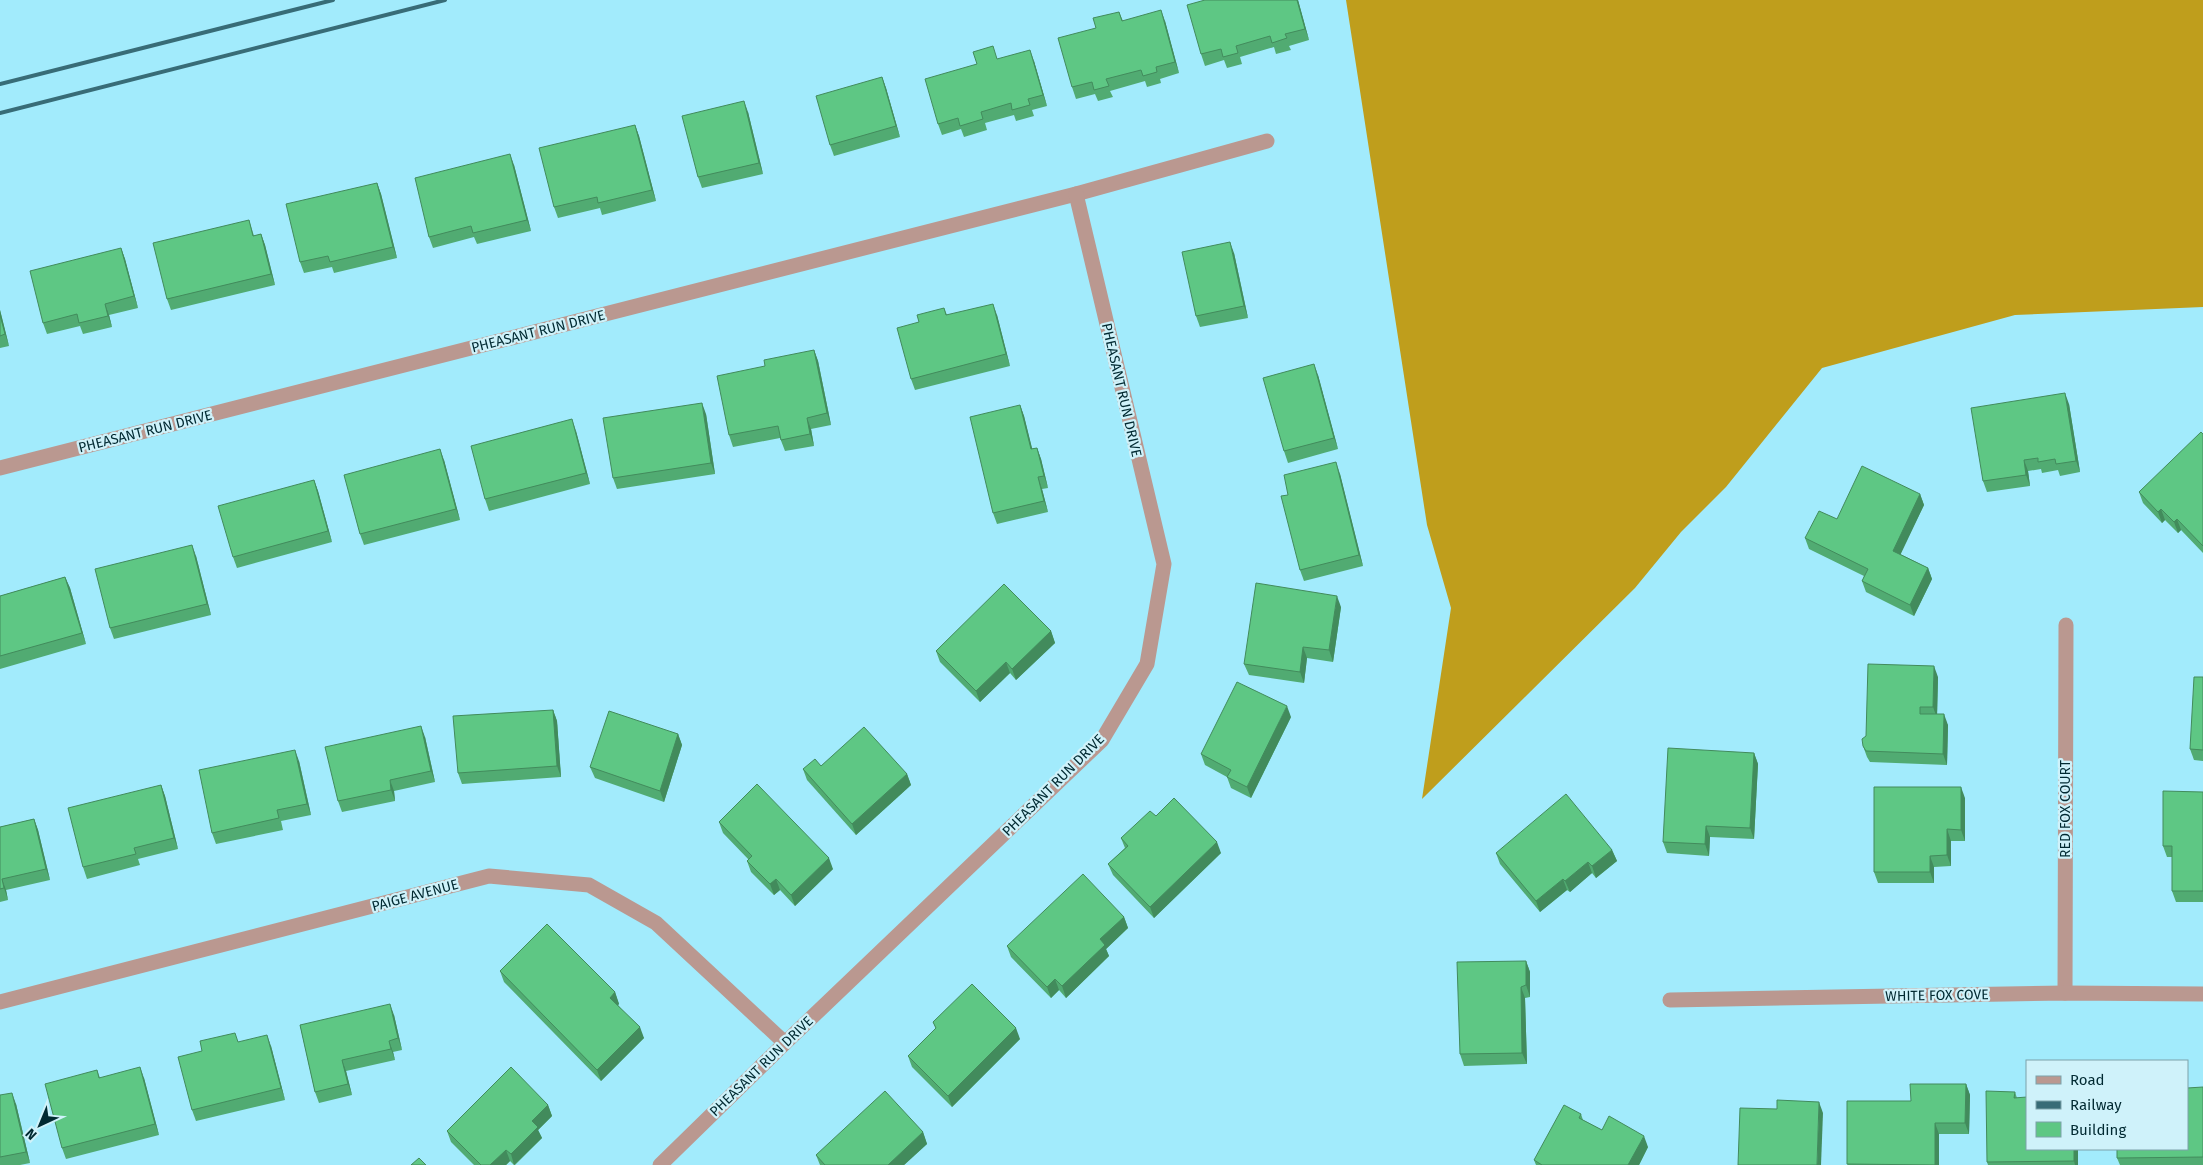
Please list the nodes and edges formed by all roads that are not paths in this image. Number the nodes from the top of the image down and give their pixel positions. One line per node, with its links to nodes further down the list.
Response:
1 (1267, 141): 2 (street, PHEASANT RUN DRIVE)
2 (1076, 194): 3 (street, PHEASANT RUN DRIVE); 9 (street, PHEASANT RUN DRIVE)
3 (0, 468)
4 (2066, 625): 5 (street, RED FOX COURT)
5 (2065, 993): 6 (street, WHITE FOX COVE); 7 (street, WHITE FOX COVE)
6 (2203, 994)
7 (1670, 1000)
8 (0, 1002): 9 (street, PAIGE AVENUE)
9 (785, 1043): 10 (street, PHEASANT RUN DRIVE)
10 (660, 1165)

